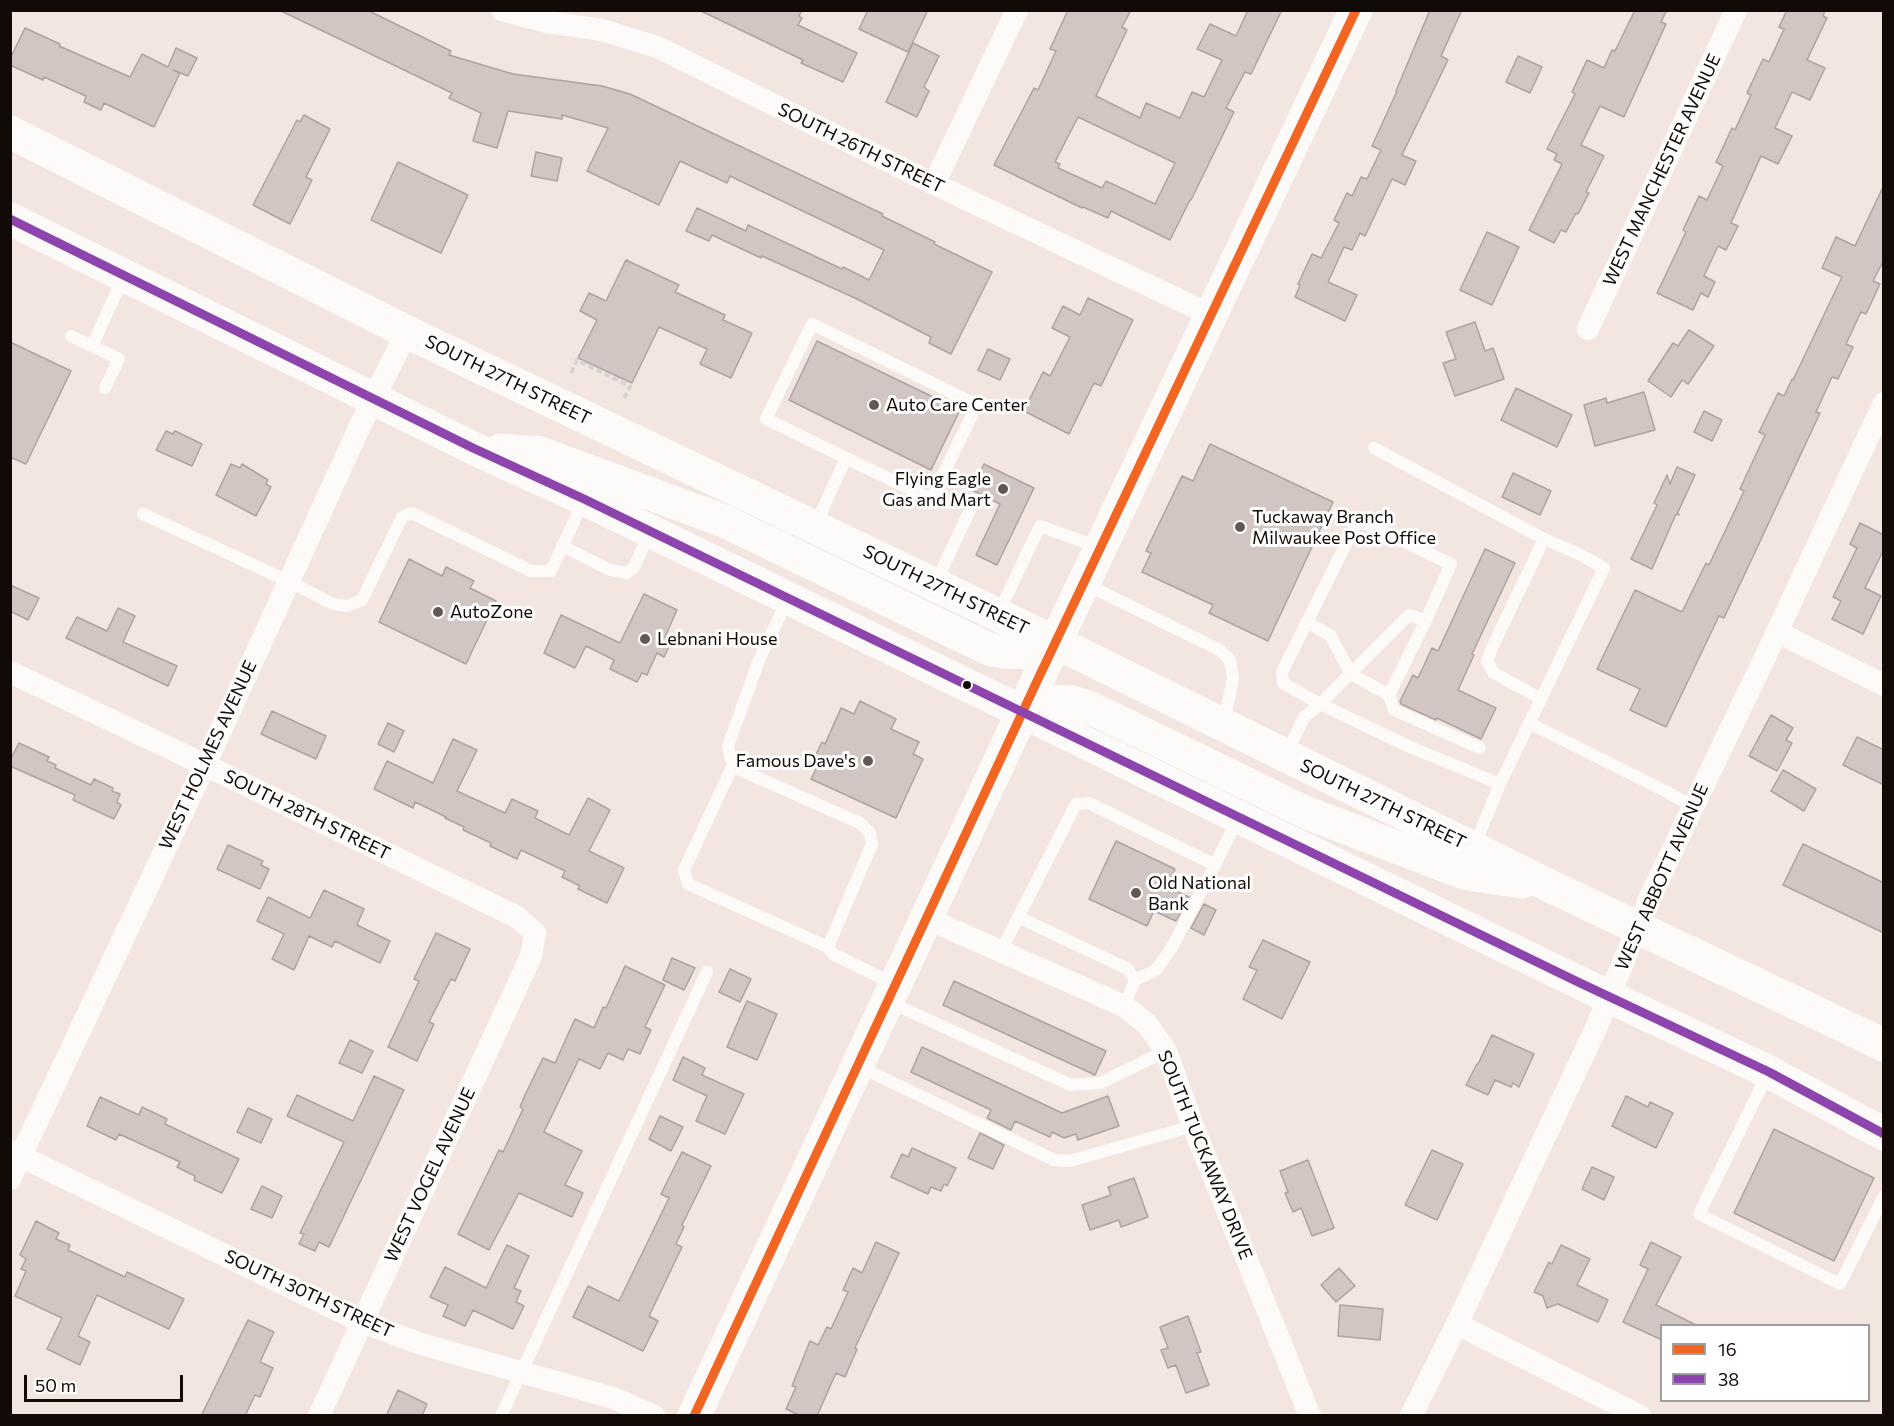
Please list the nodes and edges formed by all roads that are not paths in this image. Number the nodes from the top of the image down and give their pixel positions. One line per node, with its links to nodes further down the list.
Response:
1 (502, 10): 6 (street, SOUTH 26TH STREET)
2 (1017, 10): 6 (street)
3 (1356, 10): 9 (main road)
4 (1736, 10): 10 (street, WEST MANCHESTER AVENUE)
5 (10, 132): 11 (main road, SOUTH 27TH STREET)
6 (934, 184): 9 (street, SOUTH 26TH STREET)
7 (10, 219): 8 (main road)
8 (125, 275): 13 (lane); 15 (main road)
9 (1211, 315): 27 (main road)
10 (1587, 329)
11 (407, 332): 15 (street, WEST HOLMES AVENUE); 23 (main road, SOUTH 27TH STREET)
12 (71, 336): 13 (lane)
13 (92, 346): 14 (lane)
14 (105, 388)
15 (373, 398): 17 (main road); 28 (street, WEST HOLMES AVENUE)
16 (1884, 403): 35 (street, WEST ABBOTT AVENUE)
17 (473, 447): 20 (main road); 36 (main road)
18 (1374, 448): 25 (lane)
19 (846, 458): 19 (lane); 23 (lane)
20 (584, 499): 24 (main road); 26 (lane)
21 (973, 504): 30 (lane)
22 (143, 514): 28 (lane)
23 (815, 527): 30 (main road, SOUTH 27TH STREET)
24 (650, 532): 26 (lane); 31 (main road)
25 (1544, 539): 41 (lane); 41 (lane)
26 (562, 546): 28 (lane)
27 (1101, 548): 29 (main road); 32 (lane)
28 (288, 581): 49 (street, WEST HOLMES AVENUE)
29 (1084, 583): 36 (main road); 45 (lane)
30 (935, 584): 32 (main road, SOUTH 27TH STREET)
31 (788, 598): 43 (main road); 48 (lane)
32 (998, 615): 36 (main road, SOUTH 27TH STREET)
33 (1426, 620): 34 (lane); 38 (lane); 40 (lane)
34 (1306, 622): 38 (lane); 42 (lane)
35 (1777, 632): 39 (street); 51 (street, WEST ABBOTT AVENUE)
36 (1056, 643): 43 (main road); 45 (main road, SOUTH 27TH STREET)
37 (10, 672): 49 (street, SOUTH 28TH STREET)
38 (1351, 674): 40 (lane); 42 (lane)
39 (1884, 685)
40 (1389, 695): 46 (lane)
41 (1541, 699): 44 (lane)
42 (1320, 704): 47 (lane); 50 (lane)
43 (1023, 712): 52 (main road); 55 (main road); 57 (main road)
44 (1529, 723): 50 (lane); 51 (lane)
45 (1223, 726): 47 (main road, SOUTH 27TH STREET)
46 (1480, 748)
47 (1286, 756): 53 (main road, SOUTH 27TH STREET)
48 (734, 763): 60 (lane); 60 (lane)
49 (205, 765): 59 (street, SOUTH 28TH STREET); 73 (street, WEST HOLMES AVENUE)
50 (1500, 784): 53 (lane)
51 (1693, 807): 58 (street, WEST ABBOTT AVENUE)
52 (1239, 816): 54 (lane); 65 (main road)
53 (1473, 848): 55 (main road, SOUTH 27TH STREET)
54 (1215, 865): 56 (lane); 63 (lane)
55 (1550, 886): 58 (main road, SOUTH 27TH STREET)
56 (1018, 917): 61 (lane); 63 (lane)
57 (926, 918): 61 (street, SOUTH TUCKAWAY DRIVE); 64 (main road)
58 (1637, 928): 65 (street, WEST ABBOTT AVENUE); 67 (main road, SOUTH 27TH STREET)
59 (535, 933): 76 (street, WEST VOGEL AVENUE)
60 (828, 946): 64 (lane)
61 (1000, 951): 66 (street, SOUTH TUCKAWAY DRIVE)
62 (707, 972): 78 (lane)
63 (1136, 980): 66 (lane)
64 (892, 993): 68 (lane); 69 (main road)
65 (1609, 996): 70 (main road); 77 (street, WEST ABBOTT AVENUE)
66 (1124, 1006): 68 (street, SOUTH TUCKAWAY DRIVE)
67 (1884, 1045)
68 (1166, 1051): 71 (street, SOUTH TUCKAWAY DRIVE)
69 (857, 1065): 71 (lane); 82 (main road)
70 (1768, 1072): 72 (main road); 75 (lane)
71 (1193, 1126): 83 (street, SOUTH TUCKAWAY DRIVE)
72 (1884, 1134)
73 (16, 1154): 74 (street, WEST HOLMES AVENUE); 76 (street, SOUTH 30TH STREET)
74 (10, 1179)
75 (1884, 1196)
76 (362, 1322): 78 (street, SOUTH 30TH STREET); 79 (street, WEST VOGEL AVENUE)
77 (1457, 1324): 84 (street, WEST ABBOTT AVENUE); 85 (street)
78 (522, 1372): 80 (lane); 81 (street, SOUTH 30TH STREET)
79 (319, 1416)
80 (501, 1416)
81 (654, 1416)
82 (694, 1416)
83 (1310, 1416)
84 (1411, 1416)
85 (1641, 1416)

